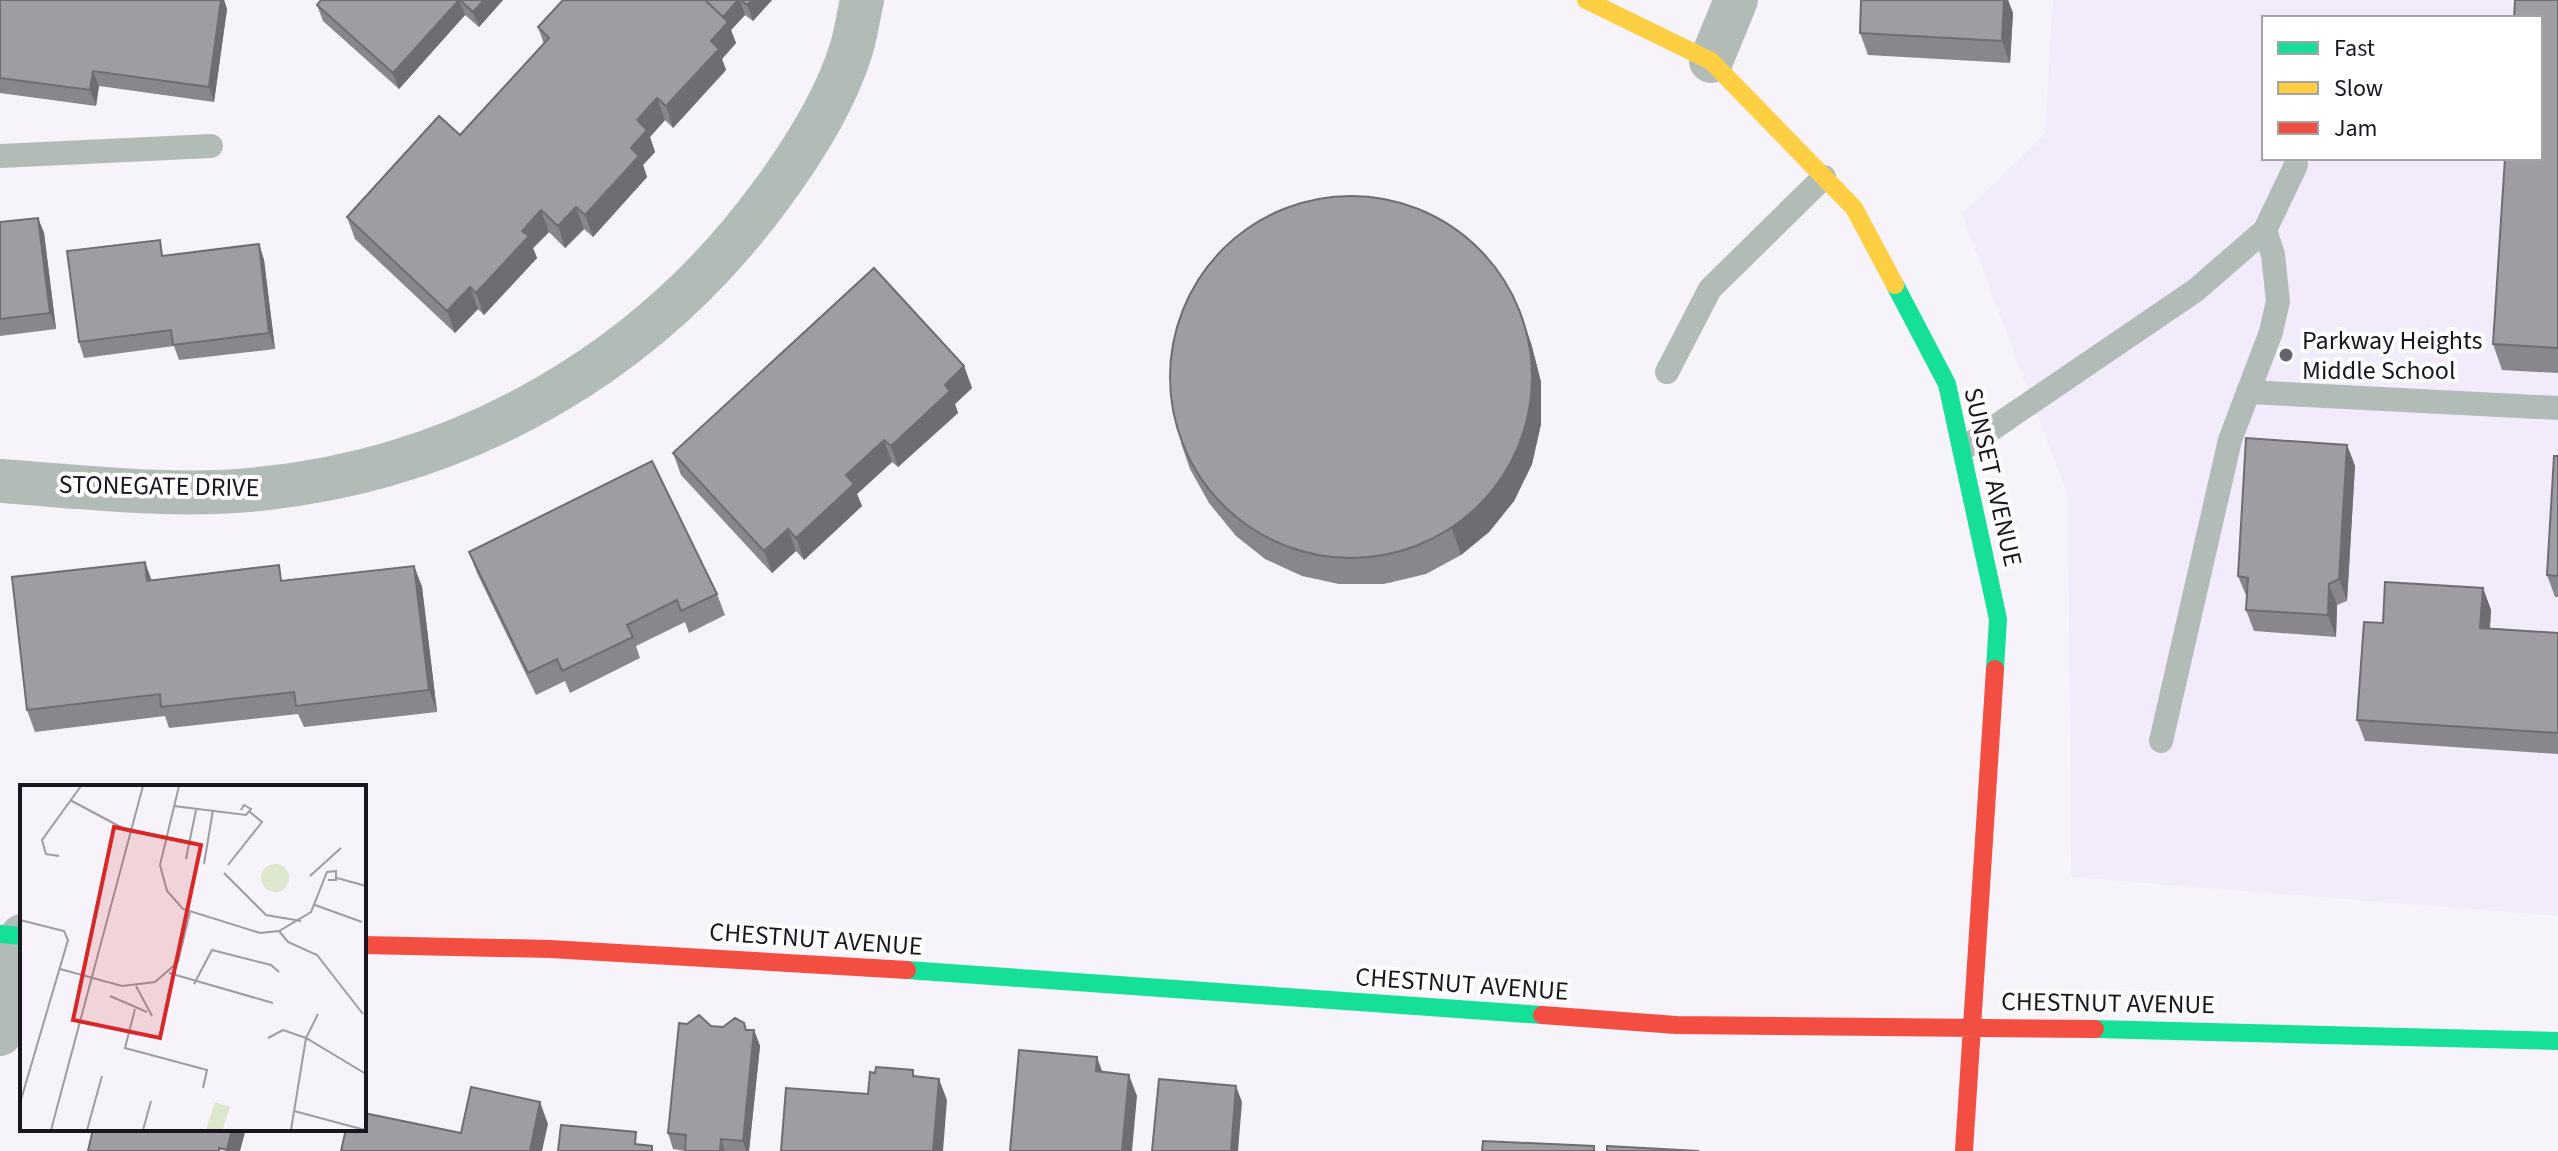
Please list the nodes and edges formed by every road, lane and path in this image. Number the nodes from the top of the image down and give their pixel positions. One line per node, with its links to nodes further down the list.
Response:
1 (862, 0): 14 (street, STONEGATE DRIVE)
2 (1586, 0): 4 (main road, SUNSET AVENUE)
3 (1736, 0): 4 (street)
4 (1711, 61): 8 (main road, SUNSET AVENUE)
5 (211, 146): 6 (lane)
6 (0, 156)
7 (2296, 165): 9 (lane)
8 (1824, 177): 10 (lane); 13 (main road, SUNSET AVENUE)
9 (2265, 230): 11 (lane); 13 (lane)
10 (1667, 372)
11 (2248, 392): 12 (lane); 15 (lane)
12 (2558, 408)
13 (1964, 448): 20 (main road, SUNSET AVENUE)
14 (0, 481)
15 (2161, 741)
16 (0, 934): 17 (main road)
17 (20, 936)
18 (20, 945): 21 (street)
19 (366, 945): 20 (main road, CHESTNUT AVENUE)
20 (1972, 1027): 22 (main road, CHESTNUT AVENUE); 23 (main road, SUNSET AVENUE)
21 (0, 1034)
22 (2558, 1041)
23 (1964, 1151)

